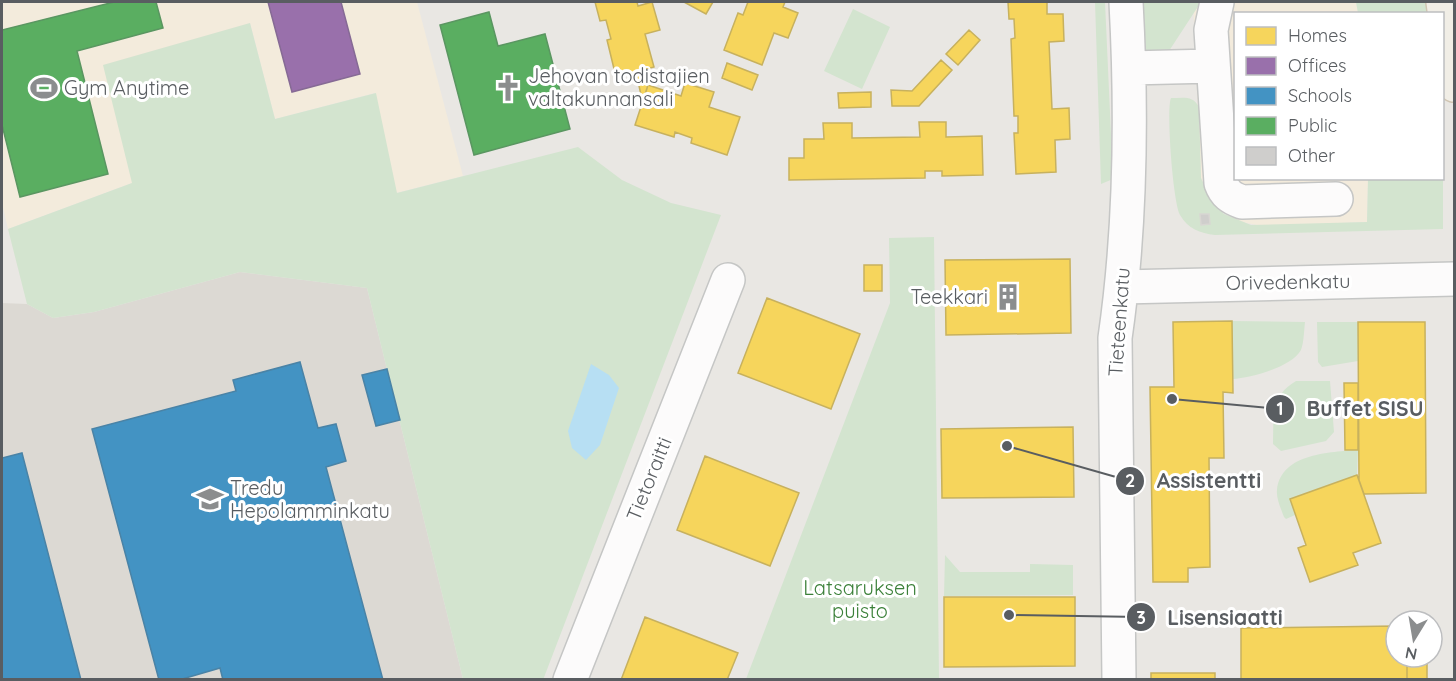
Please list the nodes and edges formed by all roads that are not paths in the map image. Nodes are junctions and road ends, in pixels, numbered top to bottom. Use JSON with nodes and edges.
{"nodes":[{"id":1,"x":1126,"y":2,"type":"edge"},
{"id":2,"x":1217,"y":2,"type":"edge"},
{"id":3,"x":1443,"y":2,"type":"edge"},
{"id":4,"x":1213,"y":66,"type":"junction"},
{"id":5,"x":1129,"y":68,"type":"junction"},
{"id":6,"x":1455,"y":85,"type":"edge"},
{"id":7,"x":1336,"y":200,"type":"dead end"},
{"id":8,"x":1455,"y":279,"type":"edge"},
{"id":9,"x":728,"y":280,"type":"dead end"},
{"id":10,"x":1122,"y":287,"type":"junction"},
{"id":11,"x":570,"y":680,"type":"edge"},
{"id":12,"x":1119,"y":680,"type":"edge"}],
"edges":[{"from":1,"to":5,"type":"street","name":"Tieteenkatu"},
{"from":2,"to":4,"type":"street"},
{"from":3,"to":6,"type":"main road"},
{"from":4,"to":5,"type":"street"},
{"from":4,"to":7,"type":"street"},
{"from":5,"to":10,"type":"street","name":"Tieteenkatu"},
{"from":8,"to":10,"type":"street","name":"Orivedenkatu"},
{"from":9,"to":11,"type":"street","name":"Tietoraitti"},
{"from":10,"to":12,"type":"street","name":"Tieteenkatu"}]}
